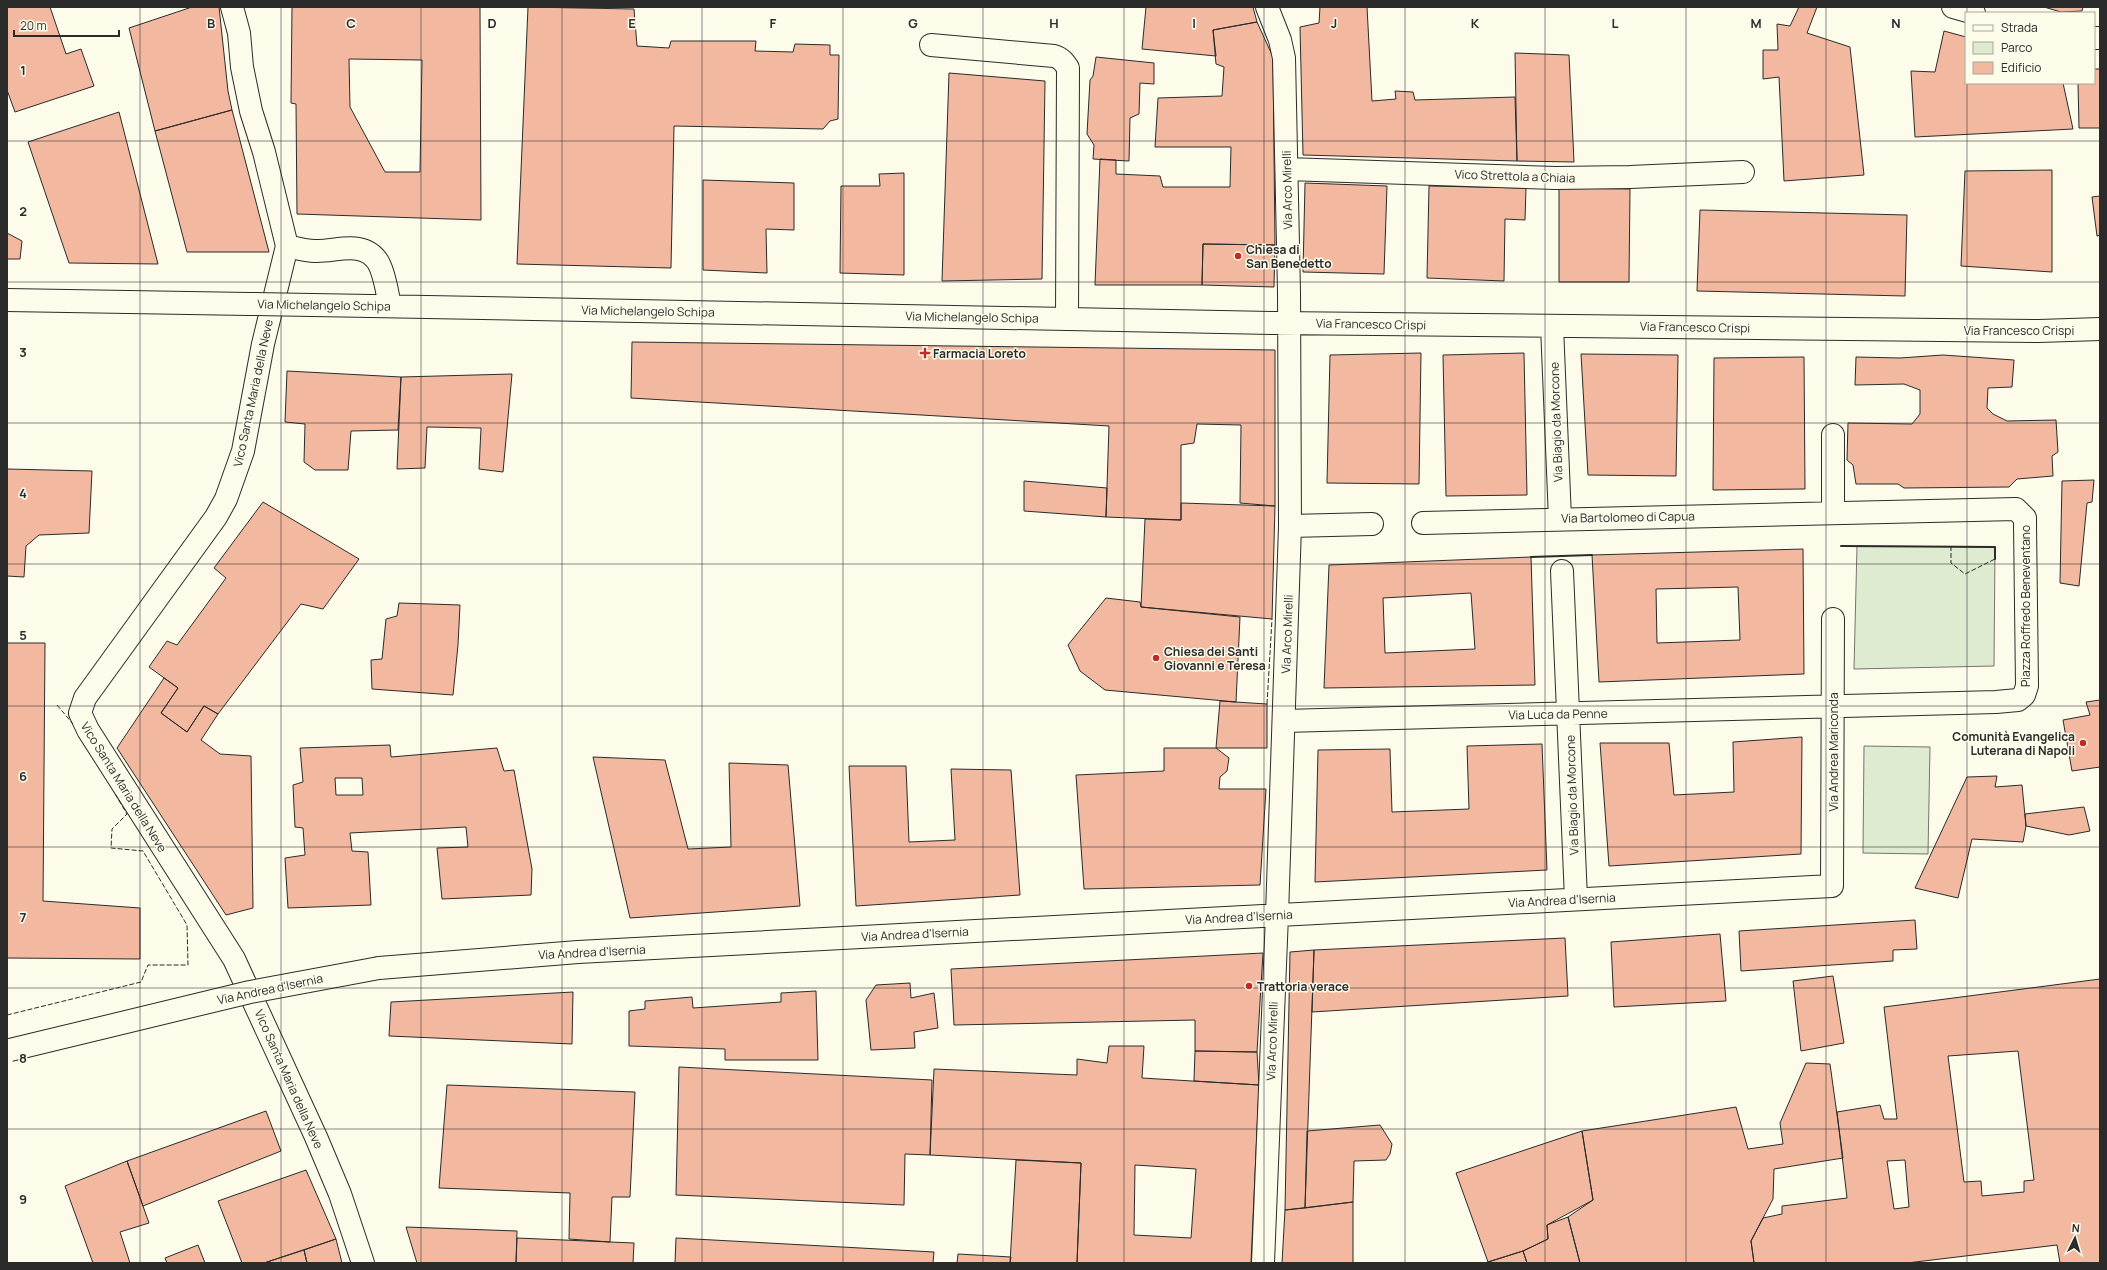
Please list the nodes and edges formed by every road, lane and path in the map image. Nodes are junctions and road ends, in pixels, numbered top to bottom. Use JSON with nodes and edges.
{"nodes":[{"id":1,"x":232,"y":7,"type":"edge"},
{"id":2,"x":1267,"y":7,"type":"edge"},
{"id":3,"x":1953,"y":7,"type":"edge"},
{"id":4,"x":1970,"y":12,"type":"edge"},
{"id":5,"x":931,"y":45,"type":"dead end"},
{"id":6,"x":1287,"y":169,"type":"junction"},
{"id":7,"x":1743,"y":172,"type":"dead end"},
{"id":8,"x":287,"y":246,"type":"junction"},
{"id":9,"x":7,"y":300,"type":"edge"},
{"id":10,"x":380,"y":306,"type":"junction"},
{"id":11,"x":1067,"y":319,"type":"junction"},
{"id":12,"x":1289,"y":323,"type":"junction"},
{"id":13,"x":1552,"y":326,"type":"junction"},
{"id":14,"x":2100,"y":330,"type":"edge"},
{"id":15,"x":1834,"y":435,"type":"dead end"},
{"id":16,"x":1833,"y":512,"type":"junction"},
{"id":17,"x":1560,"y":519,"type":"junction"},
{"id":18,"x":1424,"y":523,"type":"dead end"},
{"id":19,"x":1372,"y":524,"type":"dead end"},
{"id":20,"x":1290,"y":526,"type":"junction"},
{"id":21,"x":1562,"y":571,"type":"dead end"},
{"id":22,"x":1833,"y":619,"type":"dead end"},
{"id":23,"x":1833,"y":708,"type":"junction"},
{"id":24,"x":1568,"y":714,"type":"junction"},
{"id":25,"x":1284,"y":721,"type":"junction"},
{"id":26,"x":1832,"y":886,"type":"joint"},
{"id":27,"x":1576,"y":900,"type":"junction"},
{"id":28,"x":1277,"y":915,"type":"junction"},
{"id":29,"x":8,"y":1050,"type":"edge"},
{"id":30,"x":363,"y":1263,"type":"edge"},
{"id":31,"x":1263,"y":1263,"type":"edge"}],
"edges":[{"from":1,"to":8,"type":"street","name":"Vico Santa Maria della Neve"},
{"from":2,"to":6,"type":"street","name":"Via Arco Mirelli"},
{"from":3,"to":4,"type":"street"},
{"from":5,"to":11,"type":"street"},
{"from":6,"to":7,"type":"street","name":"Vico Strettola a Chiaia"},
{"from":6,"to":12,"type":"street","name":"Via Arco Mirelli"},
{"from":8,"to":10,"type":"street"},
{"from":8,"to":30,"type":"street","name":"Vico Santa Maria della Neve"},
{"from":9,"to":10,"type":"street","name":"Via Michelangelo Schipa","bridge":true},
{"from":10,"to":11,"type":"street","name":"Via Michelangelo Schipa"},
{"from":11,"to":12,"type":"street","name":"Via Michelangelo Schipa"},
{"from":12,"to":13,"type":"street","name":"Via Francesco Crispi"},
{"from":12,"to":20,"type":"street","name":"Via Arco Mirelli"},
{"from":13,"to":14,"type":"street","name":"Via Francesco Crispi"},
{"from":13,"to":17,"type":"street","name":"Via Biagio da Morcone"},
{"from":15,"to":16,"type":"street"},
{"from":16,"to":17,"type":"street","name":"Via Bartolomeo di Capua"},
{"from":16,"to":23,"type":"street","name":"Piazza Roffredo Beneventano"},
{"from":17,"to":18,"type":"street","name":"Via Bartolomeo di Capua"},
{"from":19,"to":20,"type":"street"},
{"from":20,"to":25,"type":"street","name":"Via Arco Mirelli"},
{"from":21,"to":24,"type":"street","name":"Via Biagio da Morcone"},
{"from":22,"to":23,"type":"street","name":"Via Andrea Mariconda"},
{"from":23,"to":24,"type":"street","name":"Via Luca da Penne"},
{"from":23,"to":26,"type":"street","name":"Via Andrea Mariconda"},
{"from":24,"to":25,"type":"street","name":"Via Luca da Penne"},
{"from":24,"to":27,"type":"street","name":"Via Biagio da Morcone"},
{"from":25,"to":28,"type":"street","name":"Via Arco Mirelli"},
{"from":26,"to":27,"type":"street","name":"Via Andrea d'Isernia"},
{"from":27,"to":28,"type":"street","name":"Via Andrea d'Isernia"},
{"from":28,"to":29,"type":"street","name":"Via Andrea d'Isernia","bridge":true},
{"from":28,"to":31,"type":"street","name":"Via Arco Mirelli"}]}
